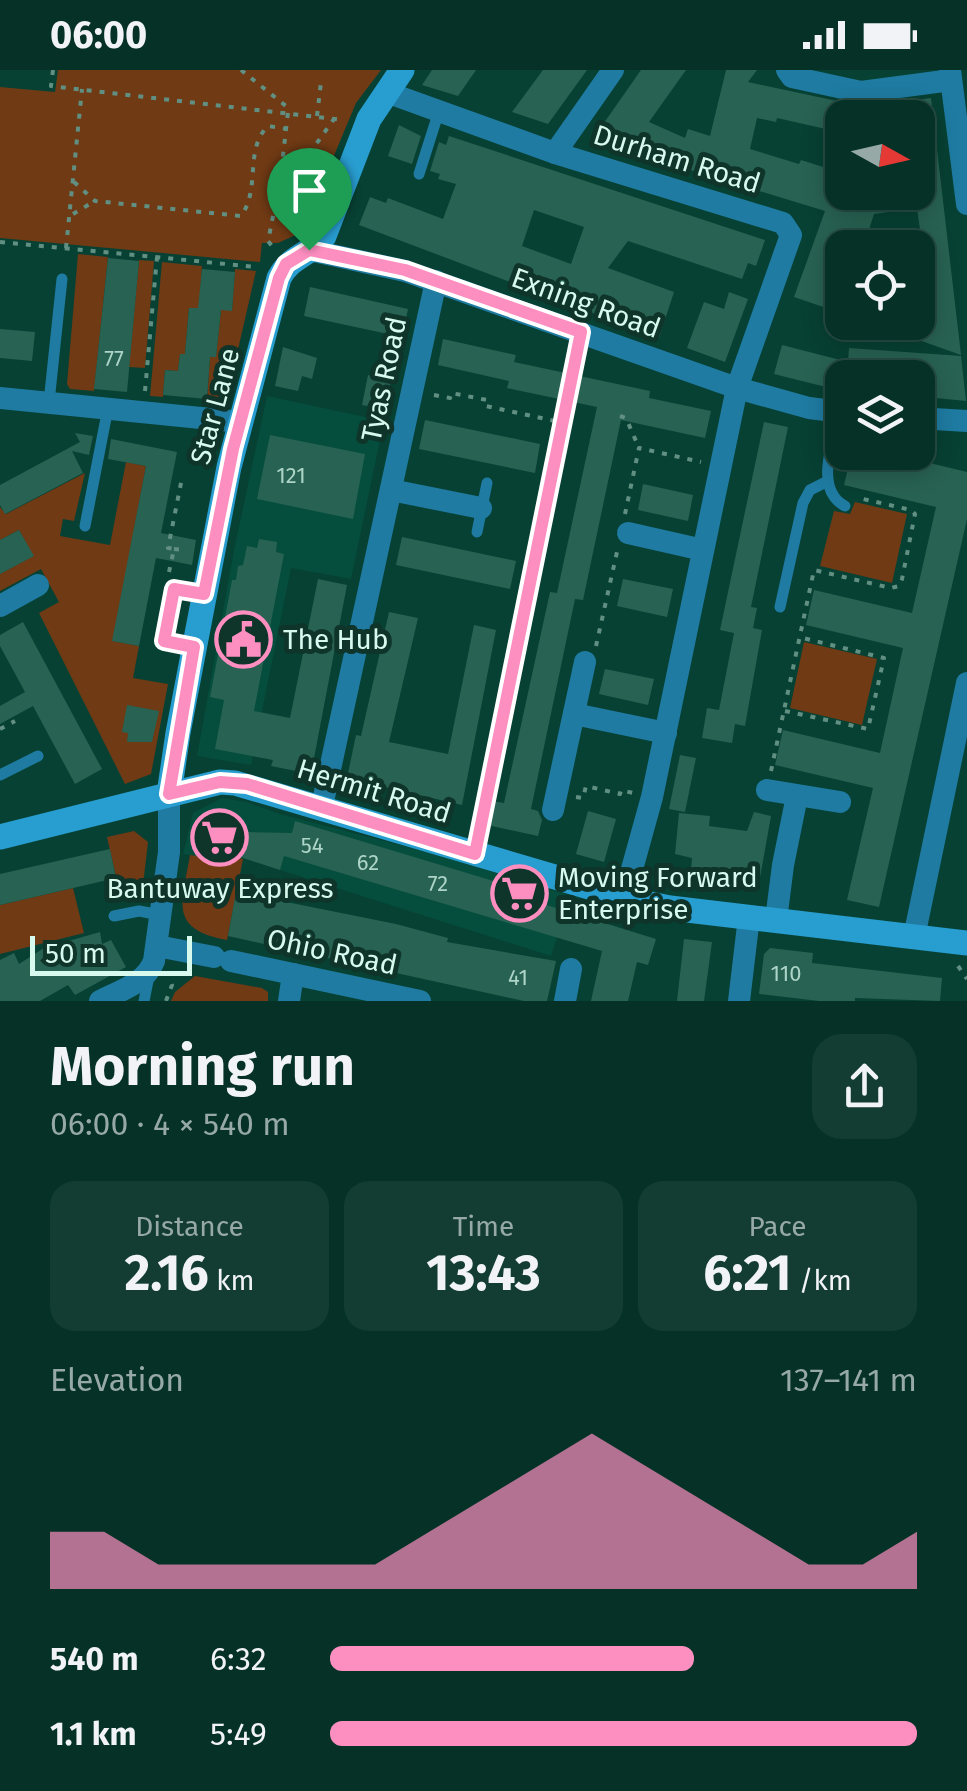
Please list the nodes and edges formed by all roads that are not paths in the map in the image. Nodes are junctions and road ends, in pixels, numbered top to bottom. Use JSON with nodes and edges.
{"nodes":[{"id":1,"x":402,"y":70,"type":"edge"},
{"id":2,"x":613,"y":70,"type":"edge"},
{"id":3,"x":787,"y":70,"type":"edge"},
{"id":4,"x":951,"y":75,"type":"edge"},
{"id":5,"x":821,"y":78,"type":"edge"},
{"id":6,"x":386,"y":92,"type":"junction"},
{"id":7,"x":439,"y":111,"type":"junction"},
{"id":8,"x":556,"y":153,"type":"junction"},
{"id":9,"x":419,"y":174,"type":"dead end"},
{"id":10,"x":967,"y":204,"type":"edge"},
{"id":11,"x":309,"y":250,"type":"junction"},
{"id":12,"x":62,"y":279,"type":"dead end"},
{"id":13,"x":436,"y":281,"type":"junction"},
{"id":14,"x":736,"y":388,"type":"junction"},
{"id":15,"x":0,"y":398,"type":"edge"},
{"id":16,"x":49,"y":402,"type":"junction"},
{"id":17,"x":108,"y":407,"type":"junction"},
{"id":18,"x":825,"y":410,"type":"edge"},
{"id":19,"x":935,"y":419,"type":"edge"},
{"id":20,"x":967,"y":421,"type":"edge"},
{"id":21,"x":240,"y":422,"type":"junction"},
{"id":22,"x":829,"y":470,"type":"edge"},
{"id":23,"x":487,"y":482,"type":"dead end"},
{"id":24,"x":826,"y":482,"type":"junction"},
{"id":25,"x":390,"y":490,"type":"junction"},
{"id":26,"x":845,"y":506,"type":"road end"},
{"id":27,"x":482,"y":508,"type":"junction"},
{"id":28,"x":85,"y":526,"type":"dead end"},
{"id":29,"x":476,"y":532,"type":"dead end"},
{"id":30,"x":628,"y":533,"type":"dead end"},
{"id":31,"x":703,"y":550,"type":"junction"},
{"id":32,"x":38,"y":584,"type":"dead end"},
{"id":33,"x":0,"y":606,"type":"edge"},
{"id":34,"x":780,"y":607,"type":"dead end"},
{"id":35,"x":585,"y":662,"type":"dead end"},
{"id":36,"x":967,"y":684,"type":"edge"},
{"id":37,"x":574,"y":714,"type":"junction"},
{"id":38,"x":666,"y":734,"type":"junction"},
{"id":39,"x":38,"y":756,"type":"dead end"},
{"id":40,"x":0,"y":775,"type":"edge"},
{"id":41,"x":766,"y":790,"type":"road end"},
{"id":42,"x":169,"y":794,"type":"junction"},
{"id":43,"x":798,"y":796,"type":"junction"},
{"id":44,"x":555,"y":802,"type":"road end"},
{"id":45,"x":840,"y":802,"type":"dead end"},
{"id":46,"x":322,"y":806,"type":"junction"},
{"id":47,"x":0,"y":837,"type":"edge"},
{"id":48,"x":624,"y":898,"type":"junction"},
{"id":49,"x":160,"y":915,"type":"junction"},
{"id":50,"x":114,"y":916,"type":"dead end"},
{"id":51,"x":749,"y":916,"type":"junction"},
{"id":52,"x":776,"y":920,"type":"junction"},
{"id":53,"x":914,"y":937,"type":"junction"},
{"id":54,"x":967,"y":944,"type":"edge"},
{"id":55,"x":157,"y":946,"type":"junction"},
{"id":56,"x":570,"y":969,"type":"dead end"},
{"id":57,"x":150,"y":972,"type":"junction"},
{"id":58,"x":293,"y":974,"type":"junction"},
{"id":59,"x":100,"y":1001,"type":"edge"},
{"id":60,"x":144,"y":1001,"type":"edge"},
{"id":61,"x":288,"y":1001,"type":"edge"},
{"id":62,"x":420,"y":1001,"type":"edge"},
{"id":63,"x":564,"y":1001,"type":"edge"},
{"id":64,"x":739,"y":1001,"type":"edge"}],
"edges":[{"from":1,"to":6,"type":"street","name":"Star Lane"},
{"from":2,"to":8,"type":"street"},
{"from":3,"to":5,"type":"street"},
{"from":4,"to":5,"type":"street"},
{"from":4,"to":10,"type":"street"},
{"from":6,"to":7,"type":"street","name":"Durham Road"},
{"from":6,"to":11,"type":"street","name":"Star Lane"},
{"from":7,"to":8,"type":"street","name":"Durham Road"},
{"from":7,"to":9,"type":"lane"},
{"from":8,"to":14,"type":"street","name":"Durham Road"},
{"from":11,"to":13,"type":"street","name":"Exning Road"},
{"from":11,"to":21,"type":"street","name":"Star Lane"},
{"from":12,"to":16,"type":"lane"},
{"from":13,"to":14,"type":"street","name":"Exning Road"},
{"from":13,"to":25,"type":"street","name":"Tyas Road"},
{"from":14,"to":18,"type":"street","name":"Exning Road"},
{"from":14,"to":31,"type":"street"},
{"from":15,"to":16,"type":"street"},
{"from":16,"to":17,"type":"street"},
{"from":17,"to":21,"type":"street"},
{"from":17,"to":28,"type":"lane"},
{"from":19,"to":20,"type":"street"},
{"from":21,"to":42,"type":"street","name":"Star Lane"},
{"from":22,"to":24,"type":"lane"},
{"from":23,"to":27,"type":"lane"},
{"from":24,"to":26,"type":"lane"},
{"from":24,"to":34,"type":"lane"},
{"from":25,"to":27,"type":"street"},
{"from":25,"to":46,"type":"street","name":"Tyas Road"},
{"from":27,"to":29,"type":"lane"},
{"from":30,"to":31,"type":"street"},
{"from":31,"to":38,"type":"street"},
{"from":32,"to":33,"type":"street"},
{"from":35,"to":37,"type":"street"},
{"from":36,"to":53,"type":"street"},
{"from":37,"to":38,"type":"street"},
{"from":37,"to":44,"type":"street"},
{"from":38,"to":48,"type":"street"},
{"from":39,"to":40,"type":"lane"},
{"from":41,"to":43,"type":"street"},
{"from":42,"to":46,"type":"street","name":"Hermit Road"},
{"from":42,"to":47,"type":"street","name":"Hermit Road"},
{"from":42,"to":49,"type":"street"},
{"from":43,"to":45,"type":"street"},
{"from":43,"to":52,"type":"street"},
{"from":46,"to":48,"type":"street","name":"Hermit Road"},
{"from":48,"to":51,"type":"street","name":"Hermit Road"},
{"from":49,"to":50,"type":"lane"},
{"from":49,"to":55,"type":"street"},
{"from":51,"to":52,"type":"street","name":"Hermit Road"},
{"from":51,"to":64,"type":"street"},
{"from":52,"to":53,"type":"street","name":"Hermit Road"},
{"from":53,"to":54,"type":"street","name":"Hermit Road"},
{"from":55,"to":57,"type":"street"},
{"from":55,"to":58,"type":"street","name":"Ohio Road"},
{"from":56,"to":63,"type":"street"},
{"from":57,"to":59,"type":"street"},
{"from":57,"to":60,"type":"lane"},
{"from":58,"to":61,"type":"street"},
{"from":58,"to":62,"type":"street","name":"Ohio Road"}]}
